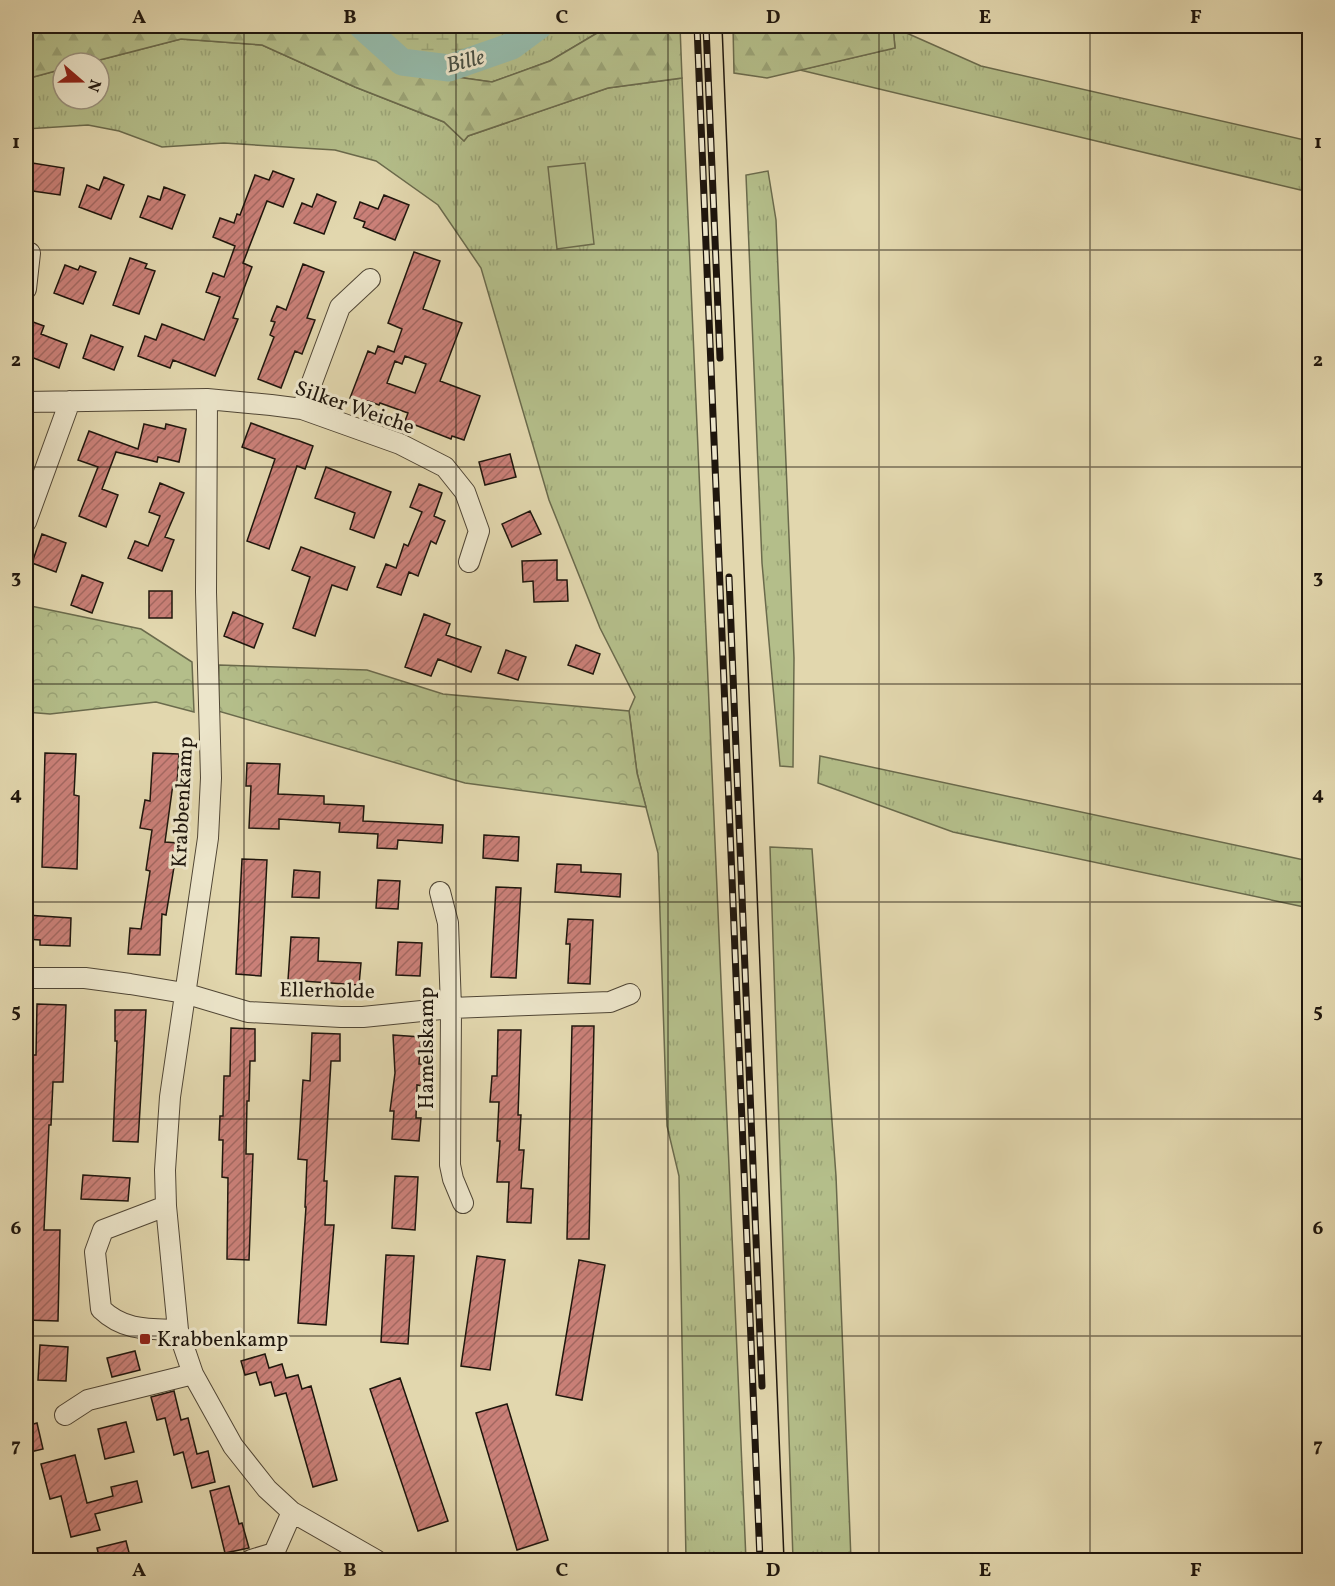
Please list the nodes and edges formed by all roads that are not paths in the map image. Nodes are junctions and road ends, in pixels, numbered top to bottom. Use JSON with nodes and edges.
{"nodes":[{"id":1,"x":30,"y":253,"type":"dead end"},
{"id":2,"x":370,"y":279,"type":"dead end"},
{"id":3,"x":26,"y":289,"type":"edge"},
{"id":4,"x":207,"y":399,"type":"junction"},
{"id":5,"x":70,"y":401,"type":"junction"},
{"id":6,"x":26,"y":402,"type":"edge"},
{"id":7,"x":302,"y":409,"type":"junction"},
{"id":8,"x":26,"y":522,"type":"edge"},
{"id":9,"x":469,"y":562,"type":"dead end"},
{"id":10,"x":440,"y":892,"type":"dead end"},
{"id":11,"x":26,"y":978,"type":"edge"},
{"id":12,"x":184,"y":993,"type":"junction"},
{"id":13,"x":630,"y":994,"type":"dead end"},
{"id":14,"x":451,"y":1008,"type":"junction"},
{"id":15,"x":463,"y":1203,"type":"dead end"},
{"id":16,"x":166,"y":1206,"type":"junction"},
{"id":17,"x":178,"y":1330,"type":"junction"},
{"id":18,"x":193,"y":1374,"type":"junction"},
{"id":19,"x":65,"y":1415,"type":"dead end"},
{"id":20,"x":292,"y":1512,"type":"junction"},
{"id":21,"x":251,"y":1560,"type":"edge"},
{"id":22,"x":376,"y":1560,"type":"edge"}],
"edges":[{"from":1,"to":3,"type":"street"},
{"from":2,"to":7,"type":"street"},
{"from":4,"to":5,"type":"street","name":"Silker Weiche"},
{"from":4,"to":7,"type":"street","name":"Silker Weiche"},
{"from":4,"to":12,"type":"street","name":"Krabbenkamp"},
{"from":5,"to":6,"type":"street","name":"Silker Weiche"},
{"from":5,"to":8,"type":"street"},
{"from":7,"to":9,"type":"street","name":"Silker Weiche"},
{"from":10,"to":14,"type":"street","name":"Hamelskamp"},
{"from":11,"to":12,"type":"street","name":"Ellerholde"},
{"from":12,"to":14,"type":"street","name":"Ellerholde"},
{"from":12,"to":16,"type":"street","name":"Krabbenkamp"},
{"from":13,"to":14,"type":"street","name":"Ellerholde"},
{"from":14,"to":15,"type":"street","name":"Hamelskamp"},
{"from":16,"to":17,"type":"street","name":"Krabbenkamp"},
{"from":16,"to":17,"type":"street"},
{"from":17,"to":18,"type":"street","name":"Krabbenkamp"},
{"from":18,"to":19,"type":"street"},
{"from":18,"to":20,"type":"street","name":"Krabbenkamp"},
{"from":20,"to":21,"type":"street"},
{"from":20,"to":22,"type":"street","name":"Krabbenkamp"}]}
